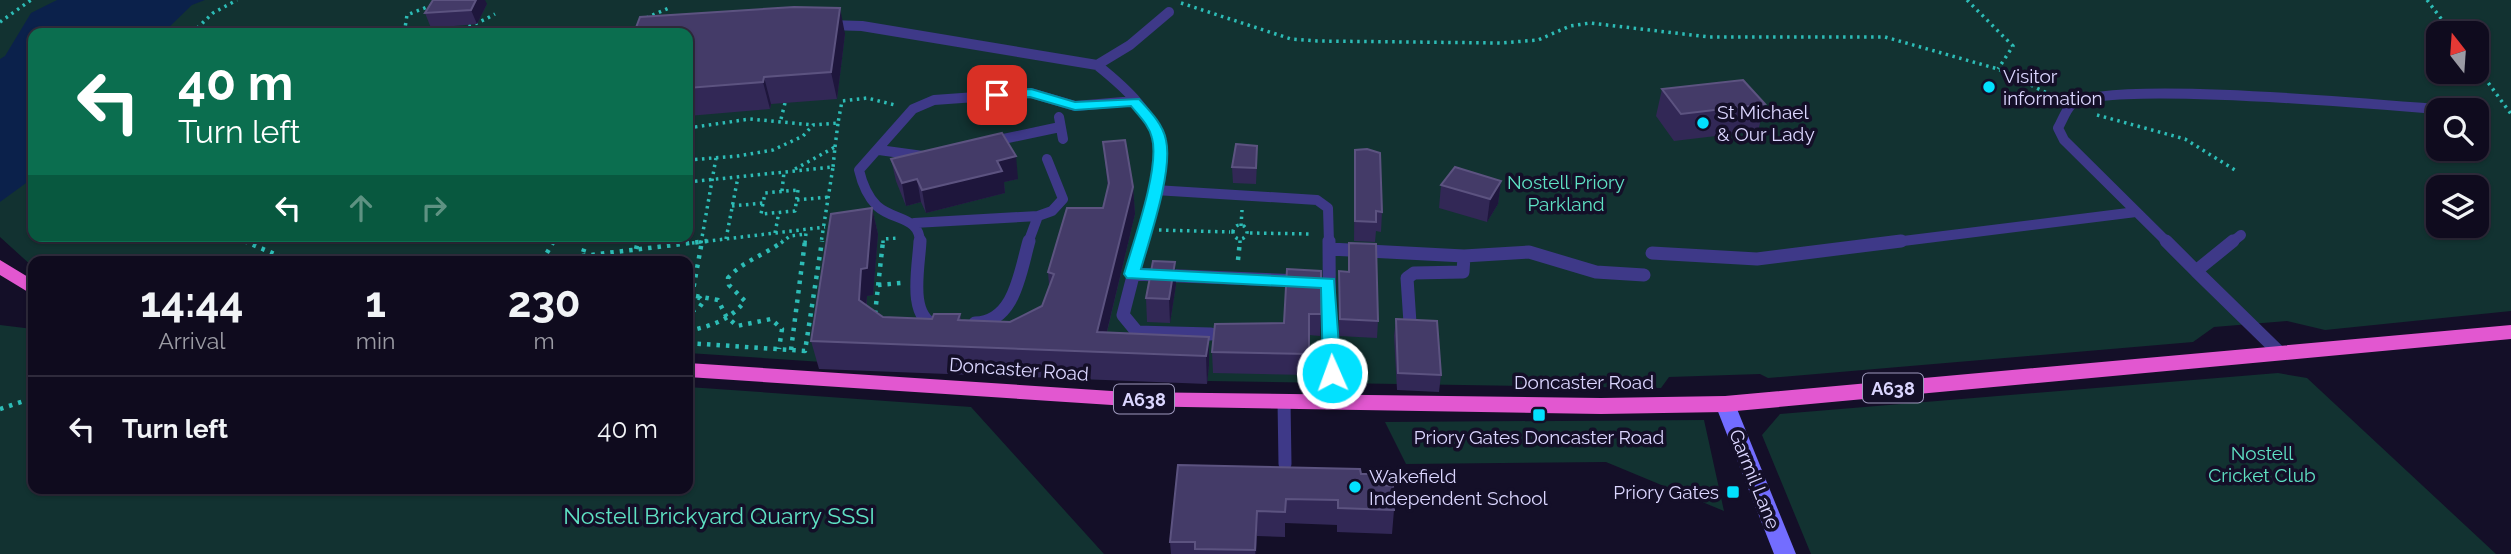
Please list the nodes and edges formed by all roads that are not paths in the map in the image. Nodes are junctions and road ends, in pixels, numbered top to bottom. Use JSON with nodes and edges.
{"nodes":[{"id":1,"x":1169,"y":12,"type":"dead end"},
{"id":2,"x":821,"y":25,"type":"edge"},
{"id":3,"x":1097,"y":65,"type":"junction"},
{"id":4,"x":1135,"y":102,"type":"junction"},
{"id":5,"x":2426,"y":108,"type":"edge"},
{"id":6,"x":1063,"y":139,"type":"dead end"},
{"id":7,"x":972,"y":146,"type":"edge"},
{"id":8,"x":879,"y":150,"type":"junction"},
{"id":9,"x":934,"y":154,"type":"edge"},
{"id":10,"x":1047,"y":159,"type":"dead end"},
{"id":11,"x":1155,"y":190,"type":"junction"},
{"id":12,"x":2136,"y":212,"type":"junction"},
{"id":13,"x":1038,"y":216,"type":"junction"},
{"id":14,"x":914,"y":223,"type":"junction"},
{"id":15,"x":2241,"y":236,"type":"dead end"},
{"id":16,"x":1330,"y":249,"type":"junction"},
{"id":17,"x":1652,"y":253,"type":"dead end"},
{"id":18,"x":1464,"y":256,"type":"junction"},
{"id":19,"x":0,"y":266,"type":"edge"},
{"id":20,"x":2196,"y":271,"type":"junction"},
{"id":21,"x":1132,"y":274,"type":"junction"},
{"id":22,"x":1644,"y":275,"type":"dead end"},
{"id":23,"x":1329,"y":283,"type":"junction"},
{"id":24,"x":28,"y":286,"type":"edge"},
{"id":25,"x":1410,"y":323,"type":"edge"},
{"id":26,"x":2511,"y":332,"type":"edge"},
{"id":27,"x":1211,"y":334,"type":"edge"},
{"id":28,"x":2280,"y":354,"type":"junction"},
{"id":29,"x":693,"y":370,"type":"edge"},
{"id":30,"x":1284,"y":401,"type":"junction"},
{"id":31,"x":1330,"y":401,"type":"junction"},
{"id":32,"x":1725,"y":404,"type":"junction"},
{"id":33,"x":1285,"y":464,"type":"edge"},
{"id":34,"x":1785,"y":554,"type":"edge"}],
"edges":[{"from":1,"to":3,"type":"lane"},
{"from":2,"to":3,"type":"lane"},
{"from":3,"to":4,"type":"lane"},
{"from":4,"to":8,"type":"lane"},
{"from":4,"to":11,"type":"lane"},
{"from":5,"to":12,"type":"lane"},
{"from":6,"to":7,"type":"lane"},
{"from":8,"to":9,"type":"lane"},
{"from":8,"to":14,"type":"lane"},
{"from":10,"to":13,"type":"lane"},
{"from":11,"to":16,"type":"lane"},
{"from":11,"to":21,"type":"lane"},
{"from":12,"to":17,"type":"lane"},
{"from":12,"to":20,"type":"lane"},
{"from":13,"to":14,"type":"lane"},
{"from":13,"to":14,"type":"lane"},
{"from":15,"to":20,"type":"lane"},
{"from":16,"to":18,"type":"lane"},
{"from":16,"to":23,"type":"lane"},
{"from":18,"to":22,"type":"lane"},
{"from":18,"to":25,"type":"lane"},
{"from":19,"to":24,"type":"highway"},
{"from":20,"to":28,"type":"lane"},
{"from":21,"to":23,"type":"lane"},
{"from":21,"to":27,"type":"lane"},
{"from":23,"to":31,"type":"lane"},
{"from":26,"to":28,"type":"highway","number":"A638"},
{"from":28,"to":32,"type":"highway","number":"A638"},
{"from":29,"to":30,"type":"highway","name":"Doncaster Road","number":"A638"},
{"from":30,"to":31,"type":"highway","name":"Doncaster Road","number":"A638"},
{"from":30,"to":33,"type":"lane"},
{"from":31,"to":32,"type":"highway","name":"Doncaster Road","number":"A638"},
{"from":32,"to":34,"type":"main road","name":"Garmil Lane"}]}
